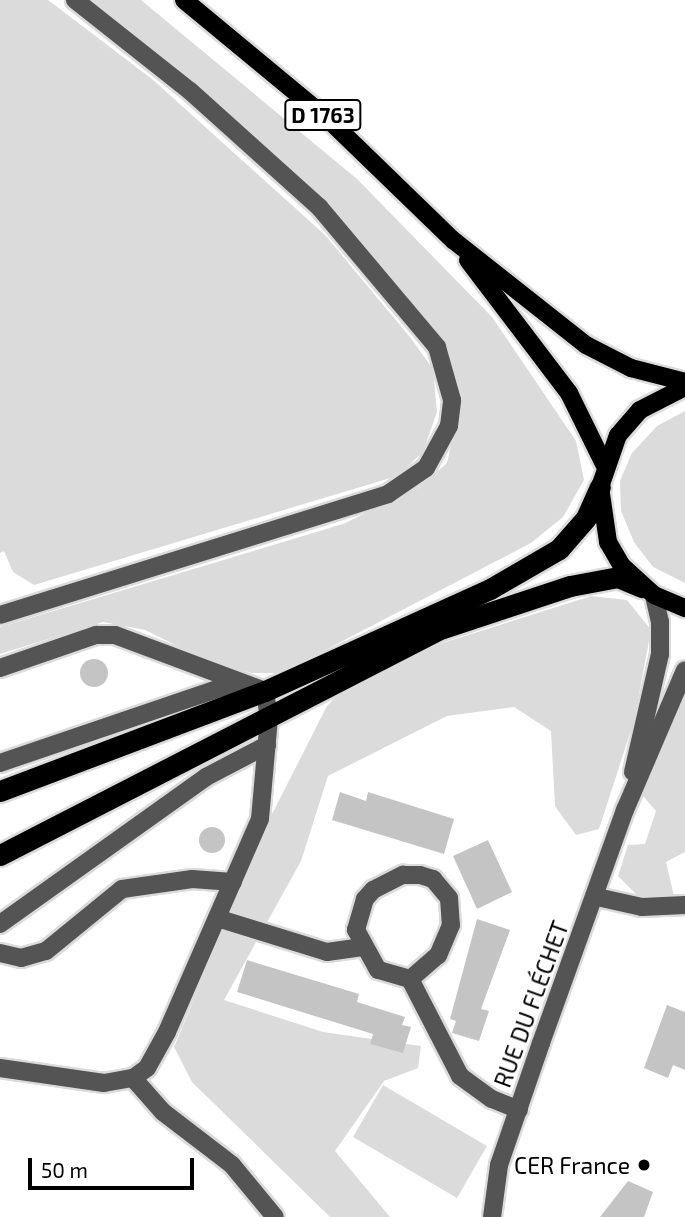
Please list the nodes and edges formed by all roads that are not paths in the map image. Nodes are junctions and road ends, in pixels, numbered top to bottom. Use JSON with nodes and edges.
{"nodes":[{"id":1,"x":75,"y":0,"type":"edge"},
{"id":2,"x":184,"y":0,"type":"edge"},
{"id":3,"x":453,"y":240,"type":"junction"},
{"id":4,"x":685,"y":382,"type":"edge"},
{"id":5,"x":685,"y":387,"type":"edge"},
{"id":6,"x":604,"y":464,"type":"junction"},
{"id":7,"x":600,"y":487,"type":"junction"},
{"id":8,"x":648,"y":591,"type":"junction"},
{"id":9,"x":685,"y":608,"type":"edge"},
{"id":10,"x":0,"y":615,"type":"edge"},
{"id":11,"x":0,"y":668,"type":"edge"},
{"id":12,"x":685,"y":670,"type":"edge"},
{"id":13,"x":235,"y":683,"type":"junction"},
{"id":14,"x":265,"y":691,"type":"junction"},
{"id":15,"x":269,"y":718,"type":"junction"},
{"id":16,"x":267,"y":745,"type":"junction"},
{"id":17,"x":0,"y":763,"type":"edge"},
{"id":18,"x":0,"y":791,"type":"edge"},
{"id":19,"x":625,"y":810,"type":"junction"},
{"id":20,"x":0,"y":855,"type":"edge"},
{"id":21,"x":233,"y":882,"type":"junction"},
{"id":22,"x":597,"y":897,"type":"junction"},
{"id":23,"x":685,"y":905,"type":"edge"},
{"id":24,"x":217,"y":918,"type":"junction"},
{"id":25,"x":0,"y":924,"type":"edge"},
{"id":26,"x":363,"y":947,"type":"junction"},
{"id":27,"x":0,"y":953,"type":"edge"},
{"id":28,"x":410,"y":979,"type":"junction"},
{"id":29,"x":0,"y":1068,"type":"edge"},
{"id":30,"x":133,"y":1078,"type":"junction"},
{"id":31,"x":519,"y":1110,"type":"junction"},
{"id":32,"x":275,"y":1217,"type":"edge"},
{"id":33,"x":492,"y":1217,"type":"edge"}],
"edges":[{"from":1,"to":10,"type":"street"},
{"from":2,"to":3,"type":"main road","number":"D 1763"},
{"from":3,"to":4,"type":"main road","number":"D 1763"},
{"from":3,"to":6,"type":"main road","number":"D 1763"},
{"from":5,"to":6,"type":"main road"},
{"from":6,"to":7,"type":"main road"},
{"from":7,"to":8,"type":"main road"},
{"from":7,"to":14,"type":"highway"},
{"from":8,"to":9,"type":"main road"},
{"from":8,"to":15,"type":"highway"},
{"from":8,"to":19,"type":"street","name":"RUE DU FLÉCHET"},
{"from":11,"to":13,"type":"street"},
{"from":12,"to":19,"type":"street","name":"RUE DU FLÉCHET"},
{"from":13,"to":14,"type":"street"},
{"from":13,"to":17,"type":"street"},
{"from":14,"to":15,"type":"street"},
{"from":14,"to":18,"type":"highway"},
{"from":15,"to":16,"type":"street"},
{"from":15,"to":20,"type":"highway"},
{"from":16,"to":21,"type":"street"},
{"from":16,"to":25,"type":"street"},
{"from":19,"to":22,"type":"street","name":"RUE DU FLÉCHET"},
{"from":21,"to":24,"type":"street"},
{"from":21,"to":27,"type":"street"},
{"from":22,"to":23,"type":"street"},
{"from":22,"to":31,"type":"street","name":"RUE DU FLÉCHET"},
{"from":24,"to":26,"type":"street"},
{"from":24,"to":30,"type":"street"},
{"from":26,"to":28,"type":"street"},
{"from":26,"to":28,"type":"street"},
{"from":28,"to":31,"type":"street"},
{"from":29,"to":30,"type":"street"},
{"from":30,"to":32,"type":"street"},
{"from":31,"to":33,"type":"street","name":"RUE DU FLÉCHET"}]}
